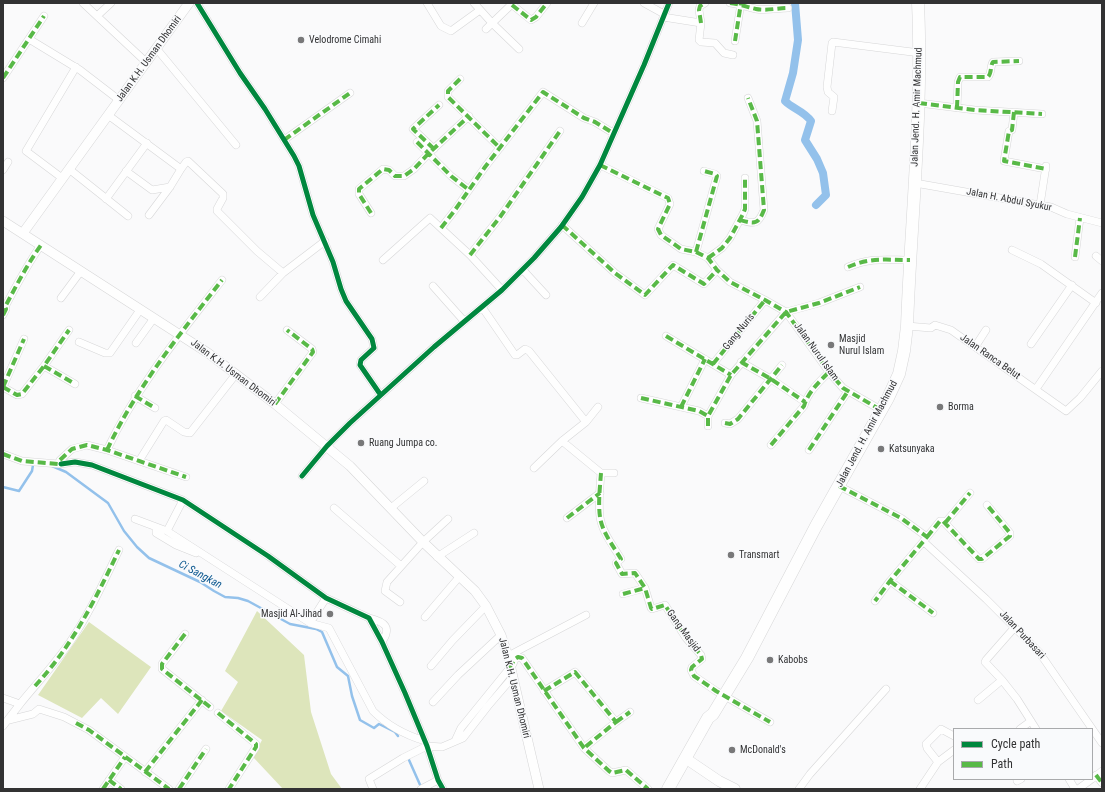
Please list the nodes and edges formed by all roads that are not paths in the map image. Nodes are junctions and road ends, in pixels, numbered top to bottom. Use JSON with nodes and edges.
{"nodes":[{"id":1,"x":83,"y":3,"type":"edge"},
{"id":2,"x":111,"y":3,"type":"edge"},
{"id":3,"x":189,"y":3,"type":"edge"},
{"id":4,"x":197,"y":3,"type":"edge"},
{"id":5,"x":427,"y":3,"type":"edge"},
{"id":6,"x":474,"y":3,"type":"edge"},
{"id":7,"x":547,"y":3,"type":"edge"},
{"id":8,"x":594,"y":3,"type":"edge"},
{"id":9,"x":644,"y":3,"type":"edge"},
{"id":10,"x":669,"y":3,"type":"edge"},
{"id":11,"x":705,"y":3,"type":"edge"},
{"id":12,"x":730,"y":3,"type":"edge"},
{"id":13,"x":740,"y":3,"type":"edge"},
{"id":14,"x":918,"y":3,"type":"edge"},
{"id":15,"x":512,"y":4,"type":"edge"},
{"id":16,"x":788,"y":8,"type":"dead end"},
{"id":17,"x":480,"y":10,"type":"junction"},
{"id":18,"x":663,"y":15,"type":"junction"},
{"id":19,"x":44,"y":16,"type":"dead end"},
{"id":20,"x":97,"y":16,"type":"junction"},
{"id":21,"x":492,"y":23,"type":"junction"},
{"id":22,"x":582,"y":23,"type":"dead end"},
{"id":23,"x":701,"y":23,"type":"junction"},
{"id":24,"x":486,"y":29,"type":"dead end"},
{"id":25,"x":29,"y":39,"type":"junction"},
{"id":26,"x":735,"y":41,"type":"dead end"},
{"id":27,"x":156,"y":48,"type":"junction"},
{"id":28,"x":519,"y":49,"type":"dead end"},
{"id":29,"x":920,"y":53,"type":"junction"},
{"id":30,"x":733,"y":55,"type":"dead end"},
{"id":31,"x":1019,"y":61,"type":"dead end"},
{"id":32,"x":146,"y":62,"type":"junction"},
{"id":33,"x":76,"y":67,"type":"junction"},
{"id":34,"x":3,"y":78,"type":"edge"},
{"id":35,"x":460,"y":79,"type":"dead end"},
{"id":36,"x":350,"y":92,"type":"dead end"},
{"id":37,"x":748,"y":98,"type":"dead end"},
{"id":38,"x":119,"y":100,"type":"junction"},
{"id":39,"x":919,"y":103,"type":"junction"},
{"id":40,"x":439,"y":105,"type":"dead end"},
{"id":41,"x":957,"y":108,"type":"junction"},
{"id":42,"x":832,"y":111,"type":"dead end"},
{"id":43,"x":1014,"y":112,"type":"junction"},
{"id":44,"x":1042,"y":114,"type":"dead end"},
{"id":45,"x":108,"y":115,"type":"junction"},
{"id":46,"x":469,"y":116,"type":"junction"},
{"id":47,"x":560,"y":131,"type":"dead end"},
{"id":48,"x":613,"y":133,"type":"junction"},
{"id":49,"x":284,"y":140,"type":"junction"},
{"id":50,"x":417,"y":142,"type":"dead end"},
{"id":51,"x":147,"y":143,"type":"junction"},
{"id":52,"x":236,"y":145,"type":"dead end"},
{"id":53,"x":500,"y":148,"type":"junction"},
{"id":54,"x":434,"y":149,"type":"junction"},
{"id":55,"x":428,"y":154,"type":"junction"},
{"id":56,"x":8,"y":162,"type":"dead end"},
{"id":57,"x":600,"y":164,"type":"junction"},
{"id":58,"x":69,"y":169,"type":"junction"},
{"id":59,"x":181,"y":169,"type":"junction"},
{"id":60,"x":3,"y":170,"type":"edge"},
{"id":61,"x":126,"y":171,"type":"junction"},
{"id":62,"x":704,"y":171,"type":"dead end"},
{"id":63,"x":62,"y":178,"type":"junction"},
{"id":64,"x":745,"y":178,"type":"dead end"},
{"id":65,"x":915,"y":184,"type":"junction"},
{"id":66,"x":170,"y":187,"type":"junction"},
{"id":67,"x":469,"y":190,"type":"junction"},
{"id":68,"x":106,"y":199,"type":"junction"},
{"id":69,"x":1040,"y":205,"type":"junction"},
{"id":70,"x":371,"y":213,"type":"dead end"},
{"id":71,"x":149,"y":215,"type":"dead end"},
{"id":72,"x":128,"y":216,"type":"dead end"},
{"id":73,"x":1080,"y":218,"type":"junction"},
{"id":74,"x":740,"y":220,"type":"junction"},
{"id":75,"x":3,"y":221,"type":"edge"},
{"id":76,"x":1102,"y":223,"type":"edge"},
{"id":77,"x":562,"y":225,"type":"junction"},
{"id":78,"x":442,"y":228,"type":"junction"},
{"id":79,"x":23,"y":233,"type":"junction"},
{"id":80,"x":325,"y":241,"type":"junction"},
{"id":81,"x":41,"y":245,"type":"junction"},
{"id":82,"x":1012,"y":250,"type":"dead end"},
{"id":83,"x":696,"y":252,"type":"junction"},
{"id":84,"x":470,"y":255,"type":"junction"},
{"id":85,"x":1076,"y":257,"type":"dead end"},
{"id":86,"x":708,"y":258,"type":"junction"},
{"id":87,"x":383,"y":260,"type":"dead end"},
{"id":88,"x":910,"y":260,"type":"junction"},
{"id":89,"x":848,"y":267,"type":"dead end"},
{"id":90,"x":523,"y":270,"type":"junction"},
{"id":91,"x":717,"y":270,"type":"junction"},
{"id":92,"x":81,"y":271,"type":"junction"},
{"id":93,"x":283,"y":273,"type":"junction"},
{"id":94,"x":222,"y":280,"type":"dead end"},
{"id":95,"x":1072,"y":285,"type":"junction"},
{"id":96,"x":433,"y":286,"type":"dead end"},
{"id":97,"x":860,"y":288,"type":"dead end"},
{"id":98,"x":502,"y":290,"type":"junction"},
{"id":99,"x":1102,"y":293,"type":"edge"},
{"id":100,"x":546,"y":295,"type":"dead end"},
{"id":101,"x":260,"y":297,"type":"dead end"},
{"id":102,"x":61,"y":298,"type":"dead end"},
{"id":103,"x":765,"y":300,"type":"junction"},
{"id":104,"x":1096,"y":302,"type":"junction"},
{"id":105,"x":482,"y":307,"type":"junction"},
{"id":106,"x":140,"y":310,"type":"junction"},
{"id":107,"x":4,"y":311,"type":"edge"},
{"id":108,"x":789,"y":316,"type":"junction"},
{"id":109,"x":154,"y":318,"type":"junction"},
{"id":110,"x":464,"y":321,"type":"junction"},
{"id":111,"x":907,"y":326,"type":"junction"},
{"id":112,"x":69,"y":330,"type":"dead end"},
{"id":113,"x":287,"y":330,"type":"dead end"},
{"id":114,"x":986,"y":330,"type":"dead end"},
{"id":115,"x":180,"y":334,"type":"junction"},
{"id":116,"x":666,"y":336,"type":"dead end"},
{"id":117,"x":24,"y":339,"type":"dead end"},
{"id":118,"x":79,"y":342,"type":"dead end"},
{"id":119,"x":136,"y":343,"type":"dead end"},
{"id":120,"x":1031,"y":344,"type":"dead end"},
{"id":121,"x":975,"y":346,"type":"junction"},
{"id":122,"x":705,"y":359,"type":"junction"},
{"id":123,"x":741,"y":362,"type":"junction"},
{"id":124,"x":713,"y":364,"type":"junction"},
{"id":125,"x":782,"y":365,"type":"dead end"},
{"id":126,"x":44,"y":366,"type":"junction"},
{"id":127,"x":1102,"y":371,"type":"edge"},
{"id":128,"x":829,"y":372,"type":"junction"},
{"id":129,"x":236,"y":374,"type":"junction"},
{"id":130,"x":731,"y":375,"type":"junction"},
{"id":131,"x":771,"y":379,"type":"junction"},
{"id":132,"x":75,"y":384,"type":"dead end"},
{"id":133,"x":3,"y":387,"type":"edge"},
{"id":134,"x":1036,"y":389,"type":"junction"},
{"id":135,"x":848,"y":391,"type":"junction"},
{"id":136,"x":380,"y":394,"type":"junction"},
{"id":137,"x":135,"y":396,"type":"junction"},
{"id":138,"x":641,"y":398,"type":"dead end"},
{"id":139,"x":805,"y":402,"type":"junction"},
{"id":140,"x":275,"y":404,"type":"junction"},
{"id":141,"x":598,"y":407,"type":"dead end"},
{"id":142,"x":681,"y":407,"type":"junction"},
{"id":143,"x":155,"y":408,"type":"dead end"},
{"id":144,"x":882,"y":410,"type":"junction"},
{"id":145,"x":708,"y":416,"type":"junction"},
{"id":146,"x":586,"y":422,"type":"junction"},
{"id":147,"x":725,"y":423,"type":"dead end"},
{"id":148,"x":708,"y":426,"type":"dead end"},
{"id":149,"x":562,"y":441,"type":"junction"},
{"id":150,"x":771,"y":445,"type":"dead end"},
{"id":151,"x":327,"y":446,"type":"junction"},
{"id":152,"x":107,"y":450,"type":"junction"},
{"id":153,"x":808,"y":450,"type":"dead end"},
{"id":154,"x":3,"y":454,"type":"edge"},
{"id":155,"x":139,"y":462,"type":"junction"},
{"id":156,"x":60,"y":463,"type":"junction"},
{"id":157,"x":534,"y":468,"type":"dead end"},
{"id":158,"x":601,"y":473,"type":"junction"},
{"id":159,"x":614,"y":473,"type":"dead end"},
{"id":160,"x":302,"y":476,"type":"dead end"},
{"id":161,"x":186,"y":477,"type":"dead end"},
{"id":162,"x":424,"y":481,"type":"dead end"},
{"id":163,"x":839,"y":486,"type":"junction"},
{"id":164,"x":600,"y":493,"type":"junction"},
{"id":165,"x":970,"y":493,"type":"dead end"},
{"id":166,"x":183,"y":500,"type":"junction"},
{"id":167,"x":987,"y":505,"type":"dead end"},
{"id":168,"x":334,"y":508,"type":"dead end"},
{"id":169,"x":391,"y":508,"type":"junction"},
{"id":170,"x":566,"y":518,"type":"dead end"},
{"id":171,"x":135,"y":519,"type":"dead end"},
{"id":172,"x":448,"y":519,"type":"dead end"},
{"id":173,"x":945,"y":523,"type":"junction"},
{"id":174,"x":156,"y":527,"type":"junction"},
{"id":175,"x":167,"y":531,"type":"junction"},
{"id":176,"x":474,"y":532,"type":"dead end"},
{"id":177,"x":926,"y":540,"type":"junction"},
{"id":178,"x":422,"y":542,"type":"junction"},
{"id":179,"x":119,"y":550,"type":"dead end"},
{"id":180,"x":208,"y":557,"type":"junction"},
{"id":181,"x":438,"y":557,"type":"junction"},
{"id":182,"x":402,"y":566,"type":"junction"},
{"id":183,"x":460,"y":576,"type":"junction"},
{"id":184,"x":890,"y":581,"type":"junction"},
{"id":185,"x":645,"y":588,"type":"junction"},
{"id":186,"x":623,"y":594,"type":"dead end"},
{"id":187,"x":326,"y":598,"type":"junction"},
{"id":188,"x":875,"y":601,"type":"dead end"},
{"id":189,"x":400,"y":602,"type":"dead end"},
{"id":190,"x":486,"y":606,"type":"junction"},
{"id":191,"x":933,"y":613,"type":"dead end"},
{"id":192,"x":586,"y":615,"type":"dead end"},
{"id":193,"x":425,"y":617,"type":"dead end"},
{"id":194,"x":369,"y":618,"type":"junction"},
{"id":195,"x":310,"y":623,"type":"junction"},
{"id":196,"x":1015,"y":627,"type":"junction"},
{"id":197,"x":185,"y":634,"type":"dead end"},
{"id":198,"x":501,"y":635,"type":"junction"},
{"id":199,"x":382,"y":642,"type":"junction"},
{"id":200,"x":508,"y":656,"type":"junction"},
{"id":201,"x":431,"y":666,"type":"dead end"},
{"id":202,"x":509,"y":668,"type":"junction"},
{"id":203,"x":512,"y":678,"type":"junction"},
{"id":204,"x":1002,"y":680,"type":"junction"},
{"id":205,"x":886,"y":689,"type":"dead end"},
{"id":206,"x":544,"y":691,"type":"junction"},
{"id":207,"x":724,"y":696,"type":"junction"},
{"id":208,"x":3,"y":698,"type":"edge"},
{"id":209,"x":202,"y":700,"type":"junction"},
{"id":210,"x":978,"y":700,"type":"dead end"},
{"id":211,"x":433,"y":702,"type":"dead end"},
{"id":212,"x":20,"y":704,"type":"junction"},
{"id":213,"x":210,"y":707,"type":"dead end"},
{"id":214,"x":630,"y":712,"type":"dead end"},
{"id":215,"x":218,"y":714,"type":"dead end"},
{"id":216,"x":9,"y":720,"type":"junction"},
{"id":217,"x":1031,"y":721,"type":"junction"},
{"id":218,"x":616,"y":722,"type":"junction"},
{"id":219,"x":770,"y":722,"type":"dead end"},
{"id":220,"x":3,"y":726,"type":"edge"},
{"id":221,"x":1021,"y":728,"type":"edge"},
{"id":222,"x":1035,"y":728,"type":"edge"},
{"id":223,"x":1092,"y":728,"type":"edge"},
{"id":224,"x":1093,"y":730,"type":"edge"},
{"id":225,"x":953,"y":735,"type":"edge"},
{"id":226,"x":455,"y":741,"type":"junction"},
{"id":227,"x":1102,"y":743,"type":"edge"},
{"id":228,"x":426,"y":744,"type":"junction"},
{"id":229,"x":584,"y":748,"type":"junction"},
{"id":230,"x":206,"y":749,"type":"dead end"},
{"id":231,"x":953,"y":751,"type":"edge"},
{"id":232,"x":125,"y":757,"type":"junction"},
{"id":233,"x":688,"y":760,"type":"junction"},
{"id":234,"x":938,"y":762,"type":"junction"},
{"id":235,"x":144,"y":772,"type":"junction"},
{"id":236,"x":1095,"y":776,"type":"edge"},
{"id":237,"x":110,"y":780,"type":"junction"},
{"id":238,"x":438,"y":780,"type":"junction"},
{"id":239,"x":1070,"y":780,"type":"edge"},
{"id":240,"x":1090,"y":780,"type":"edge"},
{"id":241,"x":1102,"y":783,"type":"edge"},
{"id":242,"x":423,"y":788,"type":"edge"},
{"id":243,"x":103,"y":789,"type":"edge"},
{"id":244,"x":121,"y":789,"type":"edge"},
{"id":245,"x":169,"y":789,"type":"edge"},
{"id":246,"x":179,"y":789,"type":"edge"},
{"id":247,"x":230,"y":789,"type":"edge"},
{"id":248,"x":373,"y":789,"type":"edge"},
{"id":249,"x":443,"y":789,"type":"edge"},
{"id":250,"x":539,"y":789,"type":"edge"},
{"id":251,"x":648,"y":789,"type":"edge"},
{"id":252,"x":668,"y":789,"type":"edge"},
{"id":253,"x":675,"y":789,"type":"edge"},
{"id":254,"x":735,"y":789,"type":"edge"},
{"id":255,"x":799,"y":789,"type":"edge"},
{"id":256,"x":920,"y":789,"type":"edge"},
{"id":257,"x":1075,"y":789,"type":"edge"},
{"id":258,"x":1078,"y":789,"type":"edge"}],
"edges":[{"from":1,"to":20,"type":"street"},
{"from":2,"to":20,"type":"street"},
{"from":3,"to":27,"type":"main road","name":"Jalan K.H. Usman Dhomiri"},
{"from":4,"to":49,"type":"street"},
{"from":5,"to":17,"type":"street"},
{"from":6,"to":17,"type":"street"},
{"from":7,"to":15,"type":"street"},
{"from":8,"to":22,"type":"street"},
{"from":9,"to":18,"type":"street"},
{"from":10,"to":18,"type":"street"},
{"from":11,"to":23,"type":"street"},
{"from":12,"to":13,"type":"street"},
{"from":13,"to":16,"type":"street"},
{"from":13,"to":26,"type":"street"},
{"from":14,"to":29,"type":"highway","name":"Jalan Jend. H. Amir Machmud"},
{"from":15,"to":21,"type":"street"},
{"from":17,"to":21,"type":"street"},
{"from":18,"to":23,"type":"street"},
{"from":18,"to":48,"type":"street"},
{"from":19,"to":25,"type":"street"},
{"from":20,"to":32,"type":"street"},
{"from":21,"to":24,"type":"street"},
{"from":21,"to":28,"type":"street"},
{"from":23,"to":30,"type":"street"},
{"from":25,"to":33,"type":"street"},
{"from":25,"to":34,"type":"street"},
{"from":27,"to":32,"type":"main road","name":"Jalan K.H. Usman Dhomiri"},
{"from":27,"to":52,"type":"street"},
{"from":29,"to":39,"type":"highway","name":"Jalan Jend. H. Amir Machmud"},
{"from":29,"to":42,"type":"street"},
{"from":31,"to":41,"type":"street"},
{"from":32,"to":38,"type":"main road","name":"Jalan K.H. Usman Dhomiri"},
{"from":33,"to":38,"type":"street"},
{"from":33,"to":63,"type":"street"},
{"from":35,"to":46,"type":"street"},
{"from":36,"to":49,"type":"street"},
{"from":37,"to":74,"type":"street"},
{"from":38,"to":45,"type":"main road","name":"Jalan K.H. Usman Dhomiri"},
{"from":39,"to":41,"type":"street"},
{"from":39,"to":65,"type":"highway","name":"Jalan Jend. H. Amir Machmud"},
{"from":40,"to":54,"type":"street"},
{"from":41,"to":43,"type":"street"},
{"from":43,"to":44,"type":"street"},
{"from":43,"to":69,"type":"street"},
{"from":45,"to":51,"type":"street"},
{"from":45,"to":58,"type":"main road","name":"Jalan K.H. Usman Dhomiri"},
{"from":46,"to":53,"type":"street"},
{"from":46,"to":54,"type":"street"},
{"from":47,"to":84,"type":"street"},
{"from":48,"to":53,"type":"street"},
{"from":48,"to":57,"type":"street"},
{"from":49,"to":80,"type":"street"},
{"from":50,"to":55,"type":"street"},
{"from":51,"to":59,"type":"street"},
{"from":51,"to":61,"type":"street"},
{"from":53,"to":67,"type":"street"},
{"from":54,"to":55,"type":"street"},
{"from":55,"to":67,"type":"street"},
{"from":55,"to":70,"type":"street"},
{"from":56,"to":60,"type":"street"},
{"from":57,"to":77,"type":"street"},
{"from":57,"to":83,"type":"street"},
{"from":58,"to":63,"type":"main road","name":"Jalan K.H. Usman Dhomiri"},
{"from":58,"to":68,"type":"street"},
{"from":59,"to":66,"type":"street"},
{"from":59,"to":93,"type":"street"},
{"from":61,"to":66,"type":"street"},
{"from":61,"to":68,"type":"street"},
{"from":62,"to":83,"type":"street"},
{"from":63,"to":79,"type":"main road","name":"Jalan K.H. Usman Dhomiri"},
{"from":64,"to":74,"type":"street"},
{"from":65,"to":69,"type":"street","name":"Jalan H. Abdul Syukur"},
{"from":65,"to":88,"type":"highway","name":"Jalan Jend. H. Amir Machmud"},
{"from":66,"to":71,"type":"street"},
{"from":67,"to":78,"type":"street"},
{"from":68,"to":72,"type":"street"},
{"from":69,"to":73,"type":"street","name":"Jalan H. Abdul Syukur"},
{"from":73,"to":76,"type":"street","name":"Jalan H. Abdul Syukur"},
{"from":73,"to":85,"type":"street"},
{"from":74,"to":86,"type":"street"},
{"from":75,"to":79,"type":"main road"},
{"from":77,"to":90,"type":"street"},
{"from":77,"to":91,"type":"street"},
{"from":78,"to":84,"type":"street"},
{"from":78,"to":87,"type":"street"},
{"from":79,"to":81,"type":"main road","name":"Jalan K.H. Usman Dhomiri"},
{"from":80,"to":93,"type":"street"},
{"from":80,"to":136,"type":"street"},
{"from":81,"to":92,"type":"main road","name":"Jalan K.H. Usman Dhomiri"},
{"from":81,"to":107,"type":"street"},
{"from":82,"to":95,"type":"street"},
{"from":83,"to":86,"type":"street"},
{"from":84,"to":98,"type":"street"},
{"from":86,"to":91,"type":"street"},
{"from":88,"to":89,"type":"street"},
{"from":88,"to":111,"type":"highway","name":"Jalan Jend. H. Amir Machmud"},
{"from":90,"to":98,"type":"street"},
{"from":90,"to":100,"type":"street"},
{"from":91,"to":103,"type":"street"},
{"from":92,"to":102,"type":"street"},
{"from":92,"to":106,"type":"main road","name":"Jalan K.H. Usman Dhomiri"},
{"from":93,"to":101,"type":"street"},
{"from":94,"to":115,"type":"street"},
{"from":95,"to":104,"type":"street"},
{"from":95,"to":120,"type":"street"},
{"from":96,"to":110,"type":"street"},
{"from":97,"to":108,"type":"street"},
{"from":98,"to":105,"type":"street"},
{"from":99,"to":104,"type":"street"},
{"from":103,"to":108,"type":"street"},
{"from":103,"to":124,"type":"street","name":"Gang Nuris"},
{"from":104,"to":134,"type":"street"},
{"from":105,"to":110,"type":"street"},
{"from":105,"to":146,"type":"street"},
{"from":106,"to":109,"type":"main road","name":"Jalan K.H. Usman Dhomiri"},
{"from":106,"to":118,"type":"street"},
{"from":108,"to":123,"type":"street"},
{"from":108,"to":128,"type":"street","name":"Jalan Nurul Islam"},
{"from":109,"to":115,"type":"main road","name":"Jalan K.H. Usman Dhomiri"},
{"from":109,"to":119,"type":"street"},
{"from":110,"to":136,"type":"street"},
{"from":111,"to":121,"type":"street","name":"Jalan Ranca Belut"},
{"from":111,"to":144,"type":"highway","name":"Jalan Jend. H. Amir Machmud"},
{"from":112,"to":126,"type":"street"},
{"from":113,"to":140,"type":"street"},
{"from":114,"to":121,"type":"street"},
{"from":115,"to":129,"type":"main road","name":"Jalan K.H. Usman Dhomiri"},
{"from":115,"to":137,"type":"street"},
{"from":116,"to":122,"type":"street"},
{"from":117,"to":133,"type":"street"},
{"from":121,"to":134,"type":"street","name":"Jalan Ranca Belut"},
{"from":122,"to":124,"type":"street"},
{"from":122,"to":142,"type":"street"},
{"from":123,"to":130,"type":"street"},
{"from":123,"to":131,"type":"street"},
{"from":124,"to":130,"type":"street"},
{"from":125,"to":131,"type":"street"},
{"from":126,"to":132,"type":"street"},
{"from":126,"to":133,"type":"street"},
{"from":127,"to":134,"type":"street","name":"Jalan Ranca Belut"},
{"from":128,"to":135,"type":"street","name":"Jalan Nurul Islam"},
{"from":128,"to":139,"type":"street"},
{"from":129,"to":140,"type":"main road","name":"Jalan K.H. Usman Dhomiri"},
{"from":129,"to":155,"type":"street"},
{"from":130,"to":145,"type":"street"},
{"from":131,"to":139,"type":"street"},
{"from":131,"to":147,"type":"street"},
{"from":135,"to":144,"type":"street","name":"Jalan Nurul Islam"},
{"from":135,"to":153,"type":"street"},
{"from":136,"to":151,"type":"street"},
{"from":137,"to":143,"type":"street"},
{"from":137,"to":152,"type":"street"},
{"from":138,"to":142,"type":"street"},
{"from":139,"to":150,"type":"street"},
{"from":140,"to":151,"type":"main road","name":"Jalan K.H. Usman Dhomiri"},
{"from":141,"to":146,"type":"street"},
{"from":142,"to":145,"type":"street"},
{"from":144,"to":163,"type":"highway","name":"Jalan Jend. H. Amir Machmud"},
{"from":145,"to":148,"type":"street"},
{"from":146,"to":149,"type":"street"},
{"from":149,"to":157,"type":"street"},
{"from":149,"to":158,"type":"street"},
{"from":151,"to":160,"type":"street"},
{"from":151,"to":169,"type":"main road","name":"Jalan K.H. Usman Dhomiri"},
{"from":152,"to":155,"type":"street"},
{"from":152,"to":156,"type":"street"},
{"from":154,"to":156,"type":"street"},
{"from":155,"to":161,"type":"street"},
{"from":156,"to":166,"type":"street"},
{"from":158,"to":159,"type":"street"},
{"from":158,"to":164,"type":"street"},
{"from":162,"to":169,"type":"street"},
{"from":163,"to":177,"type":"street","name":"Jalan Purbasari"},
{"from":163,"to":207,"type":"highway","name":"Jalan Jend. H. Amir Machmud"},
{"from":164,"to":170,"type":"street"},
{"from":164,"to":185,"type":"street","name":"Gang Masjid"},
{"from":165,"to":173,"type":"street"},
{"from":166,"to":175,"type":"street"},
{"from":166,"to":187,"type":"street"},
{"from":167,"to":173,"type":"street"},
{"from":168,"to":182,"type":"street"},
{"from":169,"to":178,"type":"main road","name":"Jalan K.H. Usman Dhomiri"},
{"from":171,"to":174,"type":"street"},
{"from":172,"to":178,"type":"street"},
{"from":173,"to":177,"type":"street"},
{"from":174,"to":175,"type":"street"},
{"from":174,"to":180,"type":"street"},
{"from":175,"to":180,"type":"street"},
{"from":176,"to":181,"type":"street"},
{"from":177,"to":184,"type":"street"},
{"from":177,"to":196,"type":"street","name":"Jalan Purbasari"},
{"from":178,"to":181,"type":"main road","name":"Jalan K.H. Usman Dhomiri"},
{"from":178,"to":182,"type":"street"},
{"from":179,"to":212,"type":"street"},
{"from":180,"to":195,"type":"street"},
{"from":181,"to":183,"type":"main road","name":"Jalan K.H. Usman Dhomiri"},
{"from":182,"to":189,"type":"street"},
{"from":183,"to":190,"type":"main road","name":"Jalan K.H. Usman Dhomiri"},
{"from":183,"to":193,"type":"street"},
{"from":184,"to":188,"type":"street"},
{"from":184,"to":191,"type":"street"},
{"from":185,"to":186,"type":"street"},
{"from":185,"to":207,"type":"street","name":"Gang Masjid"},
{"from":187,"to":194,"type":"street"},
{"from":187,"to":195,"type":"street"},
{"from":190,"to":198,"type":"main road","name":"Jalan K.H. Usman Dhomiri"},
{"from":190,"to":201,"type":"street"},
{"from":192,"to":200,"type":"street"},
{"from":194,"to":199,"type":"street"},
{"from":194,"to":199,"type":"street"},
{"from":195,"to":228,"type":"street"},
{"from":196,"to":204,"type":"street"},
{"from":196,"to":223,"type":"street","name":"Jalan Purbasari"},
{"from":197,"to":209,"type":"street"},
{"from":198,"to":200,"type":"main road","name":"Jalan K.H. Usman Dhomiri"},
{"from":198,"to":211,"type":"street"},
{"from":199,"to":228,"type":"street"},
{"from":200,"to":202,"type":"main road","name":"Jalan K.H. Usman Dhomiri"},
{"from":202,"to":203,"type":"main road","name":"Jalan K.H. Usman Dhomiri"},
{"from":202,"to":206,"type":"street"},
{"from":202,"to":226,"type":"street"},
{"from":203,"to":226,"type":"street"},
{"from":203,"to":250,"type":"main road","name":"Jalan K.H. Usman Dhomiri"},
{"from":204,"to":210,"type":"street"},
{"from":204,"to":217,"type":"street"},
{"from":205,"to":255,"type":"street"},
{"from":206,"to":218,"type":"street"},
{"from":206,"to":229,"type":"street"},
{"from":207,"to":219,"type":"street"},
{"from":207,"to":233,"type":"highway","name":"Jalan Jend. H. Amir Machmud"},
{"from":208,"to":212,"type":"street"},
{"from":209,"to":213,"type":"street"},
{"from":209,"to":235,"type":"street"},
{"from":212,"to":216,"type":"street"},
{"from":214,"to":218,"type":"street"},
{"from":215,"to":247,"type":"street"},
{"from":216,"to":220,"type":"street"},
{"from":216,"to":232,"type":"street"},
{"from":217,"to":221,"type":"street"},
{"from":217,"to":222,"type":"street"},
{"from":218,"to":229,"type":"street"},
{"from":224,"to":227,"type":"street","name":"Jalan Purbasari"},
{"from":225,"to":234,"type":"street"},
{"from":226,"to":228,"type":"street"},
{"from":228,"to":238,"type":"street"},
{"from":228,"to":248,"type":"street"},
{"from":229,"to":251,"type":"street"},
{"from":230,"to":246,"type":"street"},
{"from":231,"to":234,"type":"street"},
{"from":232,"to":235,"type":"street"},
{"from":232,"to":237,"type":"street"},
{"from":233,"to":252,"type":"highway","name":"Jalan Jend. H. Amir Machmud"},
{"from":233,"to":253,"type":"highway","name":"Jalan Jend. H. Amir Machmud"},
{"from":233,"to":254,"type":"main road"},
{"from":234,"to":256,"type":"street"},
{"from":235,"to":245,"type":"street"},
{"from":236,"to":241,"type":"street"},
{"from":237,"to":243,"type":"street"},
{"from":237,"to":244,"type":"street"},
{"from":238,"to":242,"type":"street"},
{"from":238,"to":249,"type":"street"},
{"from":239,"to":257,"type":"street"},
{"from":240,"to":258,"type":"street"}]}
